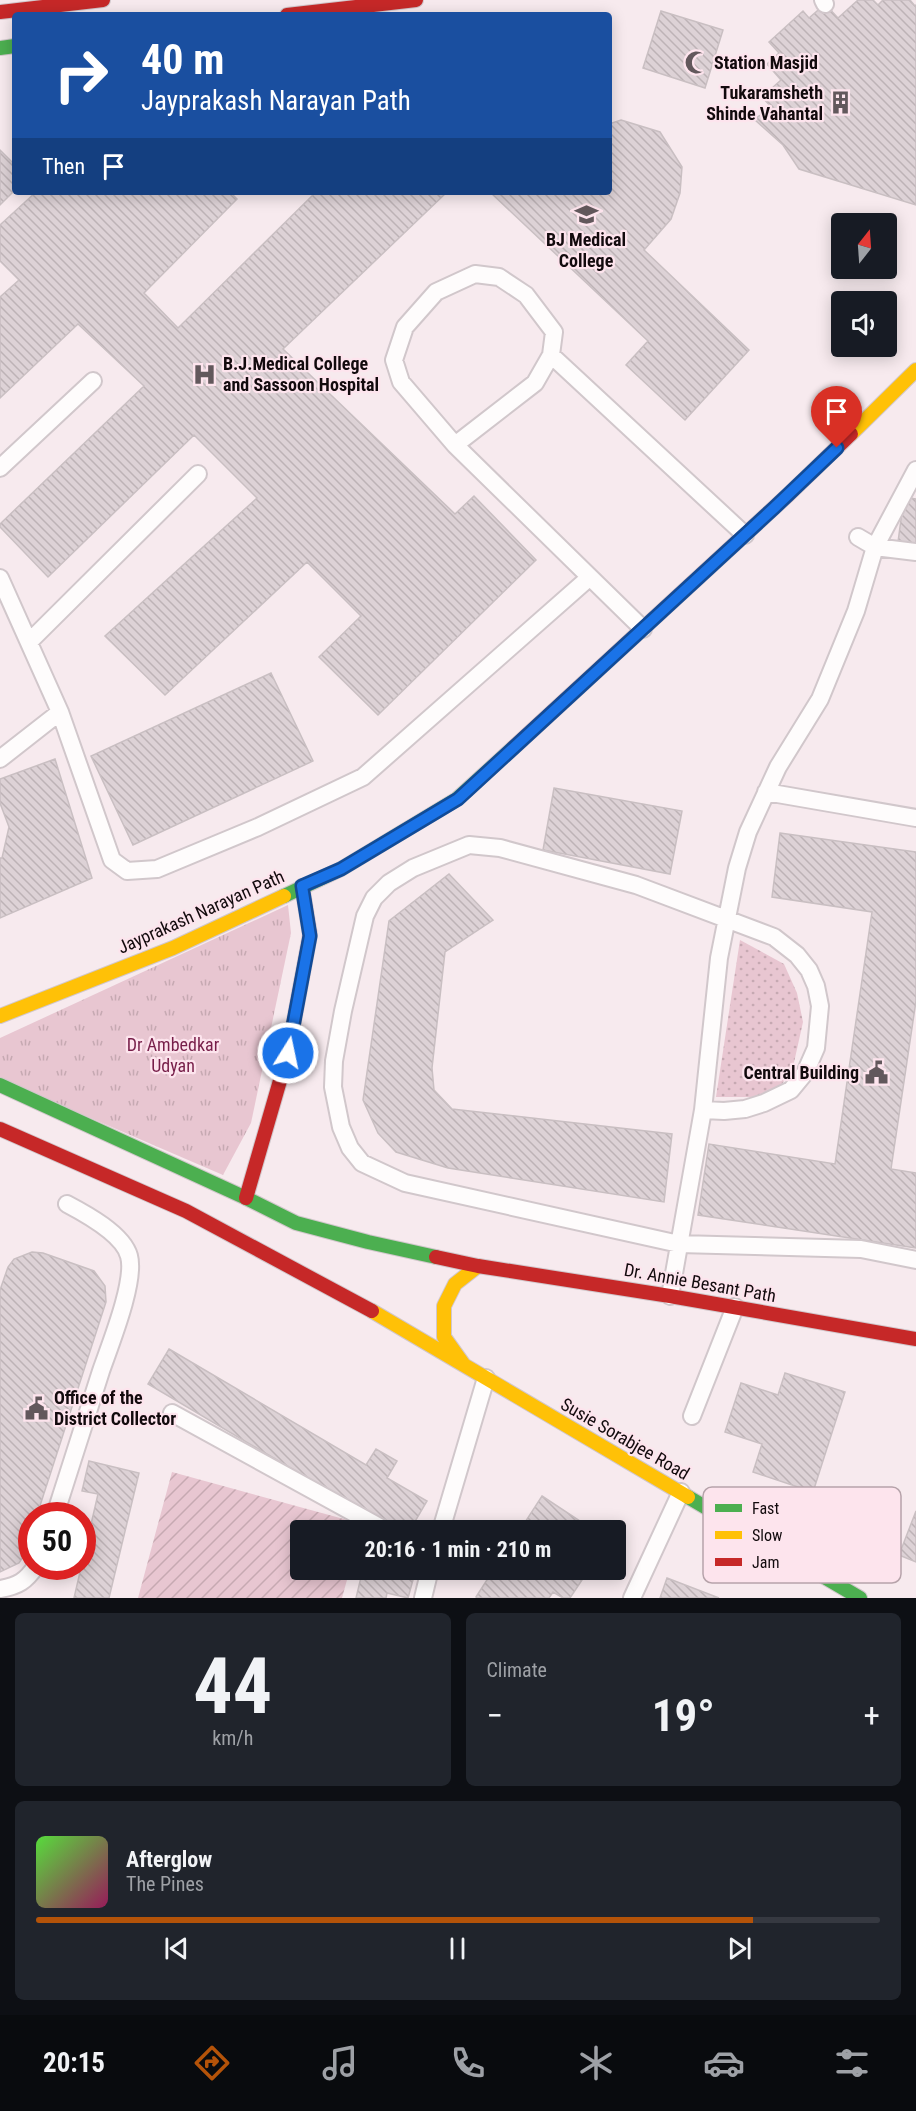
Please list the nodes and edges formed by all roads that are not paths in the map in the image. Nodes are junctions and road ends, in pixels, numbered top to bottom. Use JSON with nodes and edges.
{"nodes":[{"id":1,"x":103,"y":0,"type":"edge"},
{"id":2,"x":416,"y":0,"type":"edge"},
{"id":3,"x":0,"y":12,"type":"edge"},
{"id":4,"x":313,"y":12,"type":"edge"},
{"id":5,"x":551,"y":355,"type":"junction"},
{"id":6,"x":916,"y":370,"type":"edge"},
{"id":7,"x":93,"y":381,"type":"dead end"},
{"id":8,"x":455,"y":445,"type":"junction"},
{"id":9,"x":0,"y":468,"type":"edge"},
{"id":10,"x":916,"y":471,"type":"edge"},
{"id":11,"x":198,"y":474,"type":"dead end"},
{"id":12,"x":745,"y":535,"type":"junction"},
{"id":13,"x":858,"y":537,"type":"dead end"},
{"id":14,"x":875,"y":547,"type":"junction"},
{"id":15,"x":916,"y":552,"type":"edge"},
{"id":16,"x":590,"y":577,"type":"junction"},
{"id":17,"x":0,"y":578,"type":"edge"},
{"id":18,"x":643,"y":629,"type":"junction"},
{"id":19,"x":29,"y":642,"type":"junction"},
{"id":20,"x":60,"y":712,"type":"junction"},
{"id":21,"x":0,"y":759,"type":"edge"},
{"id":22,"x":766,"y":792,"type":"junction"},
{"id":23,"x":916,"y":818,"type":"edge"},
{"id":24,"x":302,"y":886,"type":"junction"},
{"id":25,"x":728,"y":918,"type":"junction"},
{"id":26,"x":0,"y":1016,"type":"edge"},
{"id":27,"x":0,"y":1085,"type":"edge"},
{"id":28,"x":703,"y":1110,"type":"junction"},
{"id":29,"x":0,"y":1129,"type":"edge"},
{"id":30,"x":246,"y":1198,"type":"junction"},
{"id":31,"x":67,"y":1204,"type":"dead end"},
{"id":32,"x":679,"y":1244,"type":"junction"},
{"id":33,"x":916,"y":1260,"type":"edge"},
{"id":34,"x":478,"y":1266,"type":"junction"},
{"id":35,"x":670,"y":1296,"type":"junction"},
{"id":36,"x":735,"y":1307,"type":"junction"},
{"id":37,"x":916,"y":1339,"type":"edge"},
{"id":38,"x":466,"y":1366,"type":"junction"},
{"id":39,"x":486,"y":1378,"type":"junction"},
{"id":40,"x":172,"y":1413,"type":"dead end"},
{"id":41,"x":692,"y":1416,"type":"dead end"},
{"id":42,"x":681,"y":1492,"type":"junction"},
{"id":43,"x":59,"y":1502,"type":"edge"},
{"id":44,"x":703,"y":1505,"type":"edge"},
{"id":45,"x":368,"y":1520,"type":"edge"},
{"id":46,"x":444,"y":1520,"type":"edge"},
{"id":47,"x":26,"y":1580,"type":"edge"},
{"id":48,"x":427,"y":1580,"type":"edge"},
{"id":49,"x":835,"y":1583,"type":"edge"},
{"id":50,"x":0,"y":1589,"type":"edge"},
{"id":51,"x":423,"y":1598,"type":"edge"},
{"id":52,"x":632,"y":1598,"type":"edge"},
{"id":53,"x":860,"y":1598,"type":"edge"}],
"edges":[{"from":1,"to":3,"type":"main road"},
{"from":2,"to":4,"type":"main road"},
{"from":5,"to":8,"type":"lane"},
{"from":5,"to":8,"type":"lane"},
{"from":5,"to":12,"type":"lane"},
{"from":6,"to":12,"type":"main road","name":"Jayprakash Narayan Path"},
{"from":7,"to":9,"type":"lane"},
{"from":8,"to":16,"type":"lane"},
{"from":10,"to":14,"type":"lane"},
{"from":11,"to":19,"type":"lane"},
{"from":12,"to":18,"type":"main road","name":"Jayprakash Narayan Path"},
{"from":13,"to":14,"type":"lane"},
{"from":14,"to":15,"type":"lane"},
{"from":14,"to":22,"type":"lane"},
{"from":16,"to":18,"type":"lane"},
{"from":16,"to":20,"type":"lane"},
{"from":17,"to":19,"type":"lane"},
{"from":18,"to":24,"type":"main road","name":"Jayprakash Narayan Path"},
{"from":19,"to":20,"type":"lane"},
{"from":20,"to":21,"type":"lane"},
{"from":22,"to":23,"type":"lane"},
{"from":22,"to":25,"type":"lane"},
{"from":24,"to":26,"type":"main road","name":"Jayprakash Narayan Path"},
{"from":24,"to":30,"type":"main road"},
{"from":25,"to":28,"type":"lane"},
{"from":25,"to":28,"type":"lane"},
{"from":25,"to":32,"type":"lane"},
{"from":27,"to":30,"type":"main road","name":"Dr. Annie Besant Path"},
{"from":28,"to":32,"type":"lane"},
{"from":29,"to":38,"type":"main road","name":"Susie Sorabjee Road"},
{"from":30,"to":34,"type":"main road","name":"Dr. Annie Besant Path"},
{"from":31,"to":43,"type":"lane"},
{"from":32,"to":33,"type":"lane"},
{"from":32,"to":35,"type":"lane"},
{"from":34,"to":35,"type":"main road","name":"Dr. Annie Besant Path"},
{"from":34,"to":38,"type":"main road"},
{"from":35,"to":36,"type":"main road","name":"Dr. Annie Besant Path"},
{"from":36,"to":37,"type":"main road","name":"Dr. Annie Besant Path"},
{"from":36,"to":41,"type":"lane"},
{"from":38,"to":39,"type":"main road","name":"Susie Sorabjee Road"},
{"from":39,"to":42,"type":"main road","name":"Susie Sorabjee Road"},
{"from":39,"to":46,"type":"lane"},
{"from":40,"to":45,"type":"lane"},
{"from":42,"to":44,"type":"main road","name":"Susie Sorabjee Road"},
{"from":42,"to":52,"type":"lane"},
{"from":47,"to":50,"type":"lane"},
{"from":48,"to":51,"type":"lane"},
{"from":49,"to":53,"type":"main road","name":"Susie Sorabjee Road"}]}
